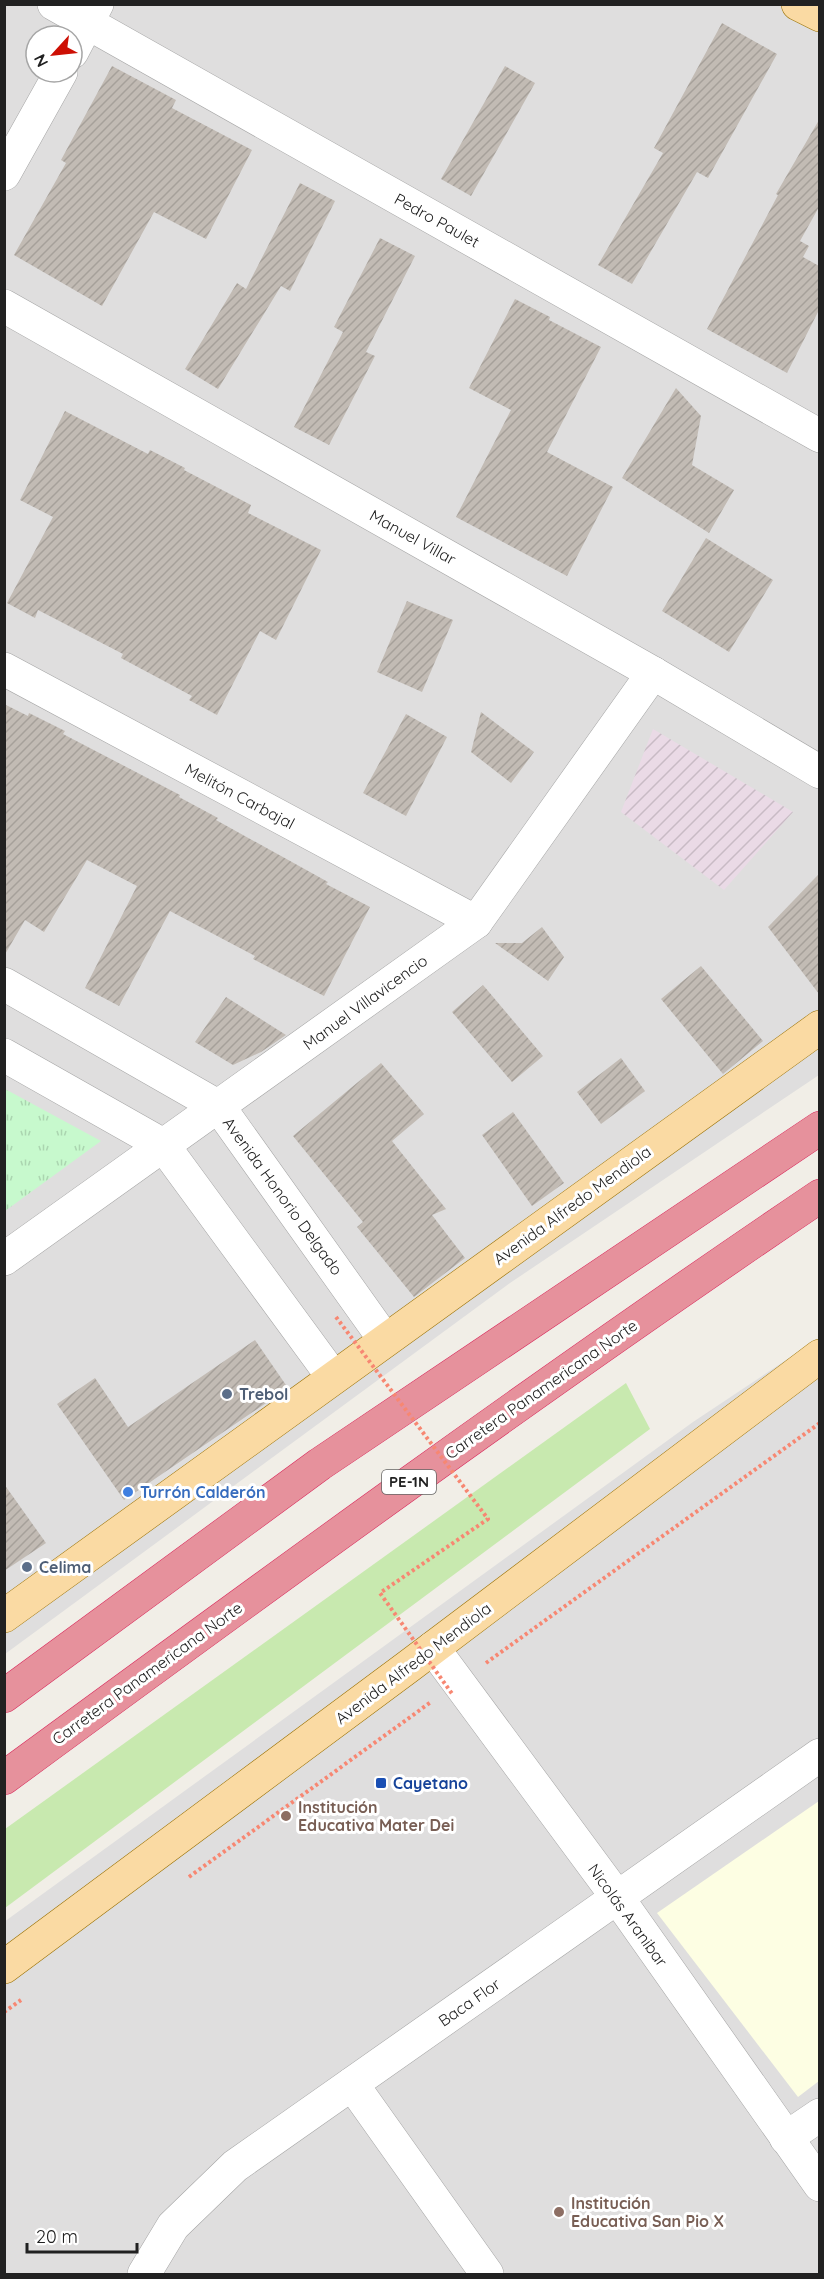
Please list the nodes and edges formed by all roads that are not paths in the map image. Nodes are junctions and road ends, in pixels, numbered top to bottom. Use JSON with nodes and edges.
{"nodes":[{"id":1,"x":54,"y":4,"type":"edge"},
{"id":2,"x":798,"y":4,"type":"edge"},
{"id":3,"x":93,"y":14,"type":"edge"},
{"id":4,"x":819,"y":15,"type":"edge"},
{"id":5,"x":84,"y":30,"type":"edge"},
{"id":6,"x":54,"y":84,"type":"edge"},
{"id":7,"x":4,"y":174,"type":"edge"},
{"id":8,"x":4,"y":306,"type":"edge"},
{"id":9,"x":819,"y":436,"type":"edge"},
{"id":10,"x":4,"y":669,"type":"edge"},
{"id":11,"x":653,"y":673,"type":"junction"},
{"id":12,"x":819,"y":772,"type":"edge"},
{"id":13,"x":476,"y":922,"type":"junction"},
{"id":14,"x":4,"y":984,"type":"edge"},
{"id":15,"x":819,"y":1027,"type":"edge"},
{"id":16,"x":4,"y":1055,"type":"edge"},
{"id":17,"x":219,"y":1107,"type":"junction"},
{"id":18,"x":819,"y":1128,"type":"edge"},
{"id":19,"x":163,"y":1144,"type":"junction"},
{"id":20,"x":819,"y":1196,"type":"edge"},
{"id":21,"x":4,"y":1259,"type":"edge"},
{"id":22,"x":385,"y":1340,"type":"junction"},
{"id":23,"x":819,"y":1356,"type":"edge"},
{"id":24,"x":333,"y":1377,"type":"junction"},
{"id":25,"x":4,"y":1616,"type":"edge"},
{"id":26,"x":433,"y":1648,"type":"junction"},
{"id":27,"x":4,"y":1696,"type":"edge"},
{"id":28,"x":819,"y":1755,"type":"edge"},
{"id":29,"x":4,"y":1778,"type":"edge"},
{"id":30,"x":617,"y":1897,"type":"junction"},
{"id":31,"x":4,"y":1967,"type":"edge"},
{"id":32,"x":352,"y":2084,"type":"junction"},
{"id":33,"x":819,"y":2115,"type":"edge"},
{"id":34,"x":786,"y":2138,"type":"junction"},
{"id":35,"x":819,"y":2186,"type":"edge"},
{"id":36,"x":144,"y":2274,"type":"edge"},
{"id":37,"x":487,"y":2274,"type":"edge"}],
"edges":[{"from":1,"to":3,"type":"street","name":"Pedro Paulet"},
{"from":2,"to":4,"type":"main road"},
{"from":3,"to":5,"type":"street"},
{"from":3,"to":9,"type":"street","name":"Pedro Paulet"},
{"from":6,"to":7,"type":"street"},
{"from":8,"to":11,"type":"street","name":"Manuel Villar"},
{"from":10,"to":13,"type":"street","name":"Melitón Carbajal"},
{"from":11,"to":12,"type":"street","name":"Manuel Villar"},
{"from":11,"to":13,"type":"street","name":"Manuel Villavicencio"},
{"from":13,"to":17,"type":"street","name":"Manuel Villavicencio"},
{"from":14,"to":17,"type":"street","name":"Avenida Honorio Delgado"},
{"from":15,"to":22,"type":"main road","name":"Avenida Alfredo Mendiola"},
{"from":16,"to":19,"type":"street"},
{"from":17,"to":19,"type":"street","name":"Manuel Villavicencio"},
{"from":17,"to":22,"type":"street","name":"Avenida Honorio Delgado"},
{"from":18,"to":27,"type":"highway"},
{"from":19,"to":21,"type":"street","name":"Manuel Villavicencio"},
{"from":19,"to":24,"type":"street"},
{"from":20,"to":29,"type":"highway","name":"Carretera Panamericana Norte","number":"PE-1N"},
{"from":22,"to":24,"type":"main road","name":"Avenida Alfredo Mendiola"},
{"from":23,"to":26,"type":"main road","name":"Avenida Alfredo Mendiola"},
{"from":24,"to":25,"type":"main road","name":"Avenida Alfredo Mendiola"},
{"from":26,"to":30,"type":"street","name":"Nicolás Aranibar"},
{"from":26,"to":31,"type":"main road","name":"Avenida Alfredo Mendiola"},
{"from":28,"to":30,"type":"street","name":"Baca Flor"},
{"from":30,"to":32,"type":"street","name":"Baca Flor"},
{"from":30,"to":34,"type":"street","name":"Nicolás Aranibar"},
{"from":32,"to":36,"type":"street","name":"Baca Flor"},
{"from":32,"to":37,"type":"street"},
{"from":33,"to":34,"type":"street"},
{"from":34,"to":35,"type":"street","name":"Nicolás Aranibar"}]}
